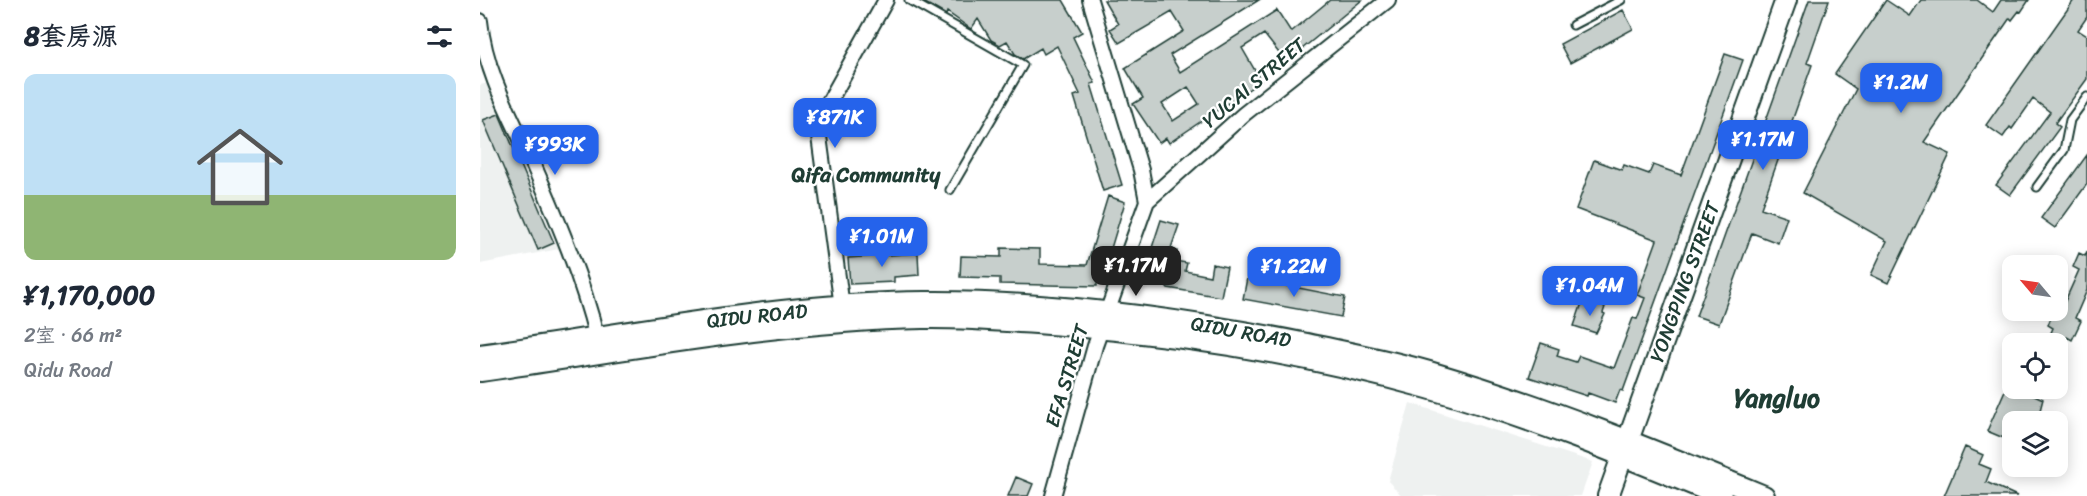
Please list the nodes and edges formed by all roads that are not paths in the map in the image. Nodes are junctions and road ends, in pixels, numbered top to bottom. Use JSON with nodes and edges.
{"nodes":[{"id":1,"x":886,"y":0,"type":"edge"},
{"id":2,"x":909,"y":0,"type":"edge"},
{"id":3,"x":1090,"y":0,"type":"edge"},
{"id":4,"x":1388,"y":0,"type":"edge"},
{"id":5,"x":1621,"y":0,"type":"edge"},
{"id":6,"x":1786,"y":0,"type":"edge"},
{"id":7,"x":480,"y":21,"type":"edge"},
{"id":8,"x":1572,"y":25,"type":"dead end"},
{"id":9,"x":2087,"y":97,"type":"edge"},
{"id":10,"x":2037,"y":187,"type":"dead end"},
{"id":11,"x":950,"y":190,"type":"dead end"},
{"id":12,"x":1147,"y":201,"type":"junction"},
{"id":13,"x":842,"y":307,"type":"junction"},
{"id":14,"x":1104,"y":321,"type":"junction"},
{"id":15,"x":597,"y":338,"type":"junction"},
{"id":16,"x":480,"y":355,"type":"edge"},
{"id":17,"x":480,"y":371,"type":"edge"},
{"id":18,"x":1625,"y":448,"type":"junction"},
{"id":19,"x":1053,"y":496,"type":"edge"},
{"id":20,"x":1608,"y":496,"type":"edge"},
{"id":21,"x":1721,"y":496,"type":"edge"},
{"id":22,"x":1764,"y":496,"type":"edge"}],
"edges":[{"from":1,"to":13,"type":"street"},
{"from":2,"to":11,"type":"lane"},
{"from":3,"to":12,"type":"street"},
{"from":4,"to":12,"type":"street","name":"YUCAI STREET"},
{"from":5,"to":8,"type":"lane"},
{"from":6,"to":18,"type":"street","name":"YONGPING STREET"},
{"from":7,"to":15,"type":"street"},
{"from":9,"to":10,"type":"lane"},
{"from":12,"to":14,"type":"street","name":"EFA STREET"},
{"from":13,"to":14,"type":"street","name":"QIDU ROAD"},
{"from":13,"to":15,"type":"street","name":"QIDU ROAD"},
{"from":14,"to":17,"type":"street","name":"QIDU ROAD"},
{"from":14,"to":18,"type":"street","name":"QIDU ROAD"},
{"from":14,"to":19,"type":"street","name":"EFA STREET"},
{"from":15,"to":16,"type":"street","name":"QIDU ROAD"},
{"from":18,"to":20,"type":"street","name":"YONGPING STREET"},
{"from":18,"to":21,"type":"street","name":"QIDU ROAD"},
{"from":18,"to":22,"type":"street","name":"QIDU ROAD"}]}
